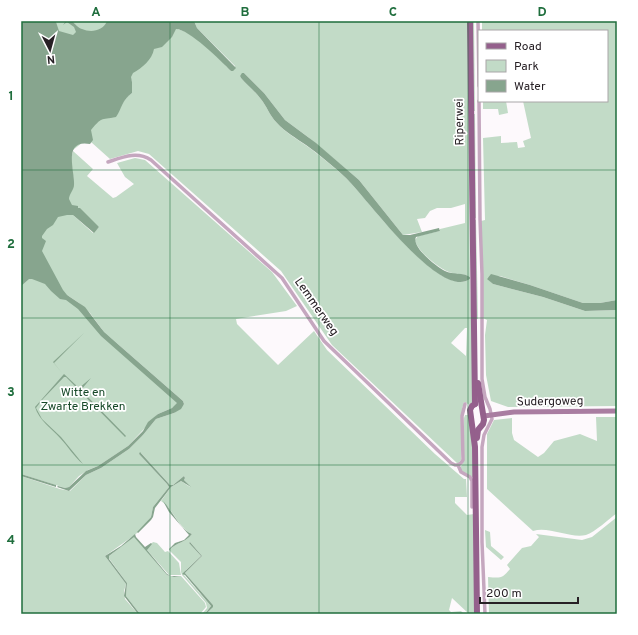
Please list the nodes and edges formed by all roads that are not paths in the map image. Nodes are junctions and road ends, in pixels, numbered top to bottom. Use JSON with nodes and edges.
{"nodes":[{"id":1,"x":470,"y":21,"type":"edge"},
{"id":2,"x":479,"y":102,"type":"edge"},
{"id":3,"x":108,"y":162,"type":"dead end"},
{"id":4,"x":474,"y":365,"type":"junction"},
{"id":5,"x":465,"y":404,"type":"dead end"},
{"id":6,"x":475,"y":404,"type":"junction"},
{"id":7,"x":482,"y":408,"type":"junction"},
{"id":8,"x":617,"y":411,"type":"edge"},
{"id":9,"x":462,"y":412,"type":"junction"},
{"id":10,"x":471,"y":412,"type":"junction"},
{"id":11,"x":492,"y":414,"type":"junction"},
{"id":12,"x":484,"y":416,"type":"junction"},
{"id":13,"x":472,"y":422,"type":"junction"},
{"id":14,"x":479,"y":427,"type":"junction"},
{"id":15,"x":475,"y":447,"type":"junction"},
{"id":16,"x":458,"y":465,"type":"junction"},
{"id":17,"x":472,"y":507,"type":"dead end"},
{"id":18,"x":477,"y":614,"type":"edge"},
{"id":19,"x":485,"y":614,"type":"edge"}],
"edges":[{"from":1,"to":4,"type":"main road","name":"Riperwei"},
{"from":2,"to":11,"type":"street","name":"Riperwei"},
{"from":3,"to":16,"type":"street","name":"Lemmerweg"},
{"from":4,"to":6,"type":"main road"},
{"from":4,"to":7,"type":"main road"},
{"from":5,"to":9,"type":"street"},
{"from":6,"to":7,"type":"main road"},
{"from":6,"to":10,"type":"main road"},
{"from":7,"to":12,"type":"main road"},
{"from":8,"to":11,"type":"street","name":"Sudergoweg"},
{"from":9,"to":10,"type":"street"},
{"from":9,"to":16,"type":"street"},
{"from":10,"to":13,"type":"main road"},
{"from":11,"to":12,"type":"street","name":"Sudergoweg"},
{"from":11,"to":19,"type":"street"},
{"from":12,"to":14,"type":"main road"},
{"from":13,"to":14,"type":"main road"},
{"from":13,"to":15,"type":"main road"},
{"from":14,"to":15,"type":"main road"},
{"from":15,"to":18,"type":"main road"},
{"from":16,"to":17,"type":"street","name":"Lemmerweg"}]}
